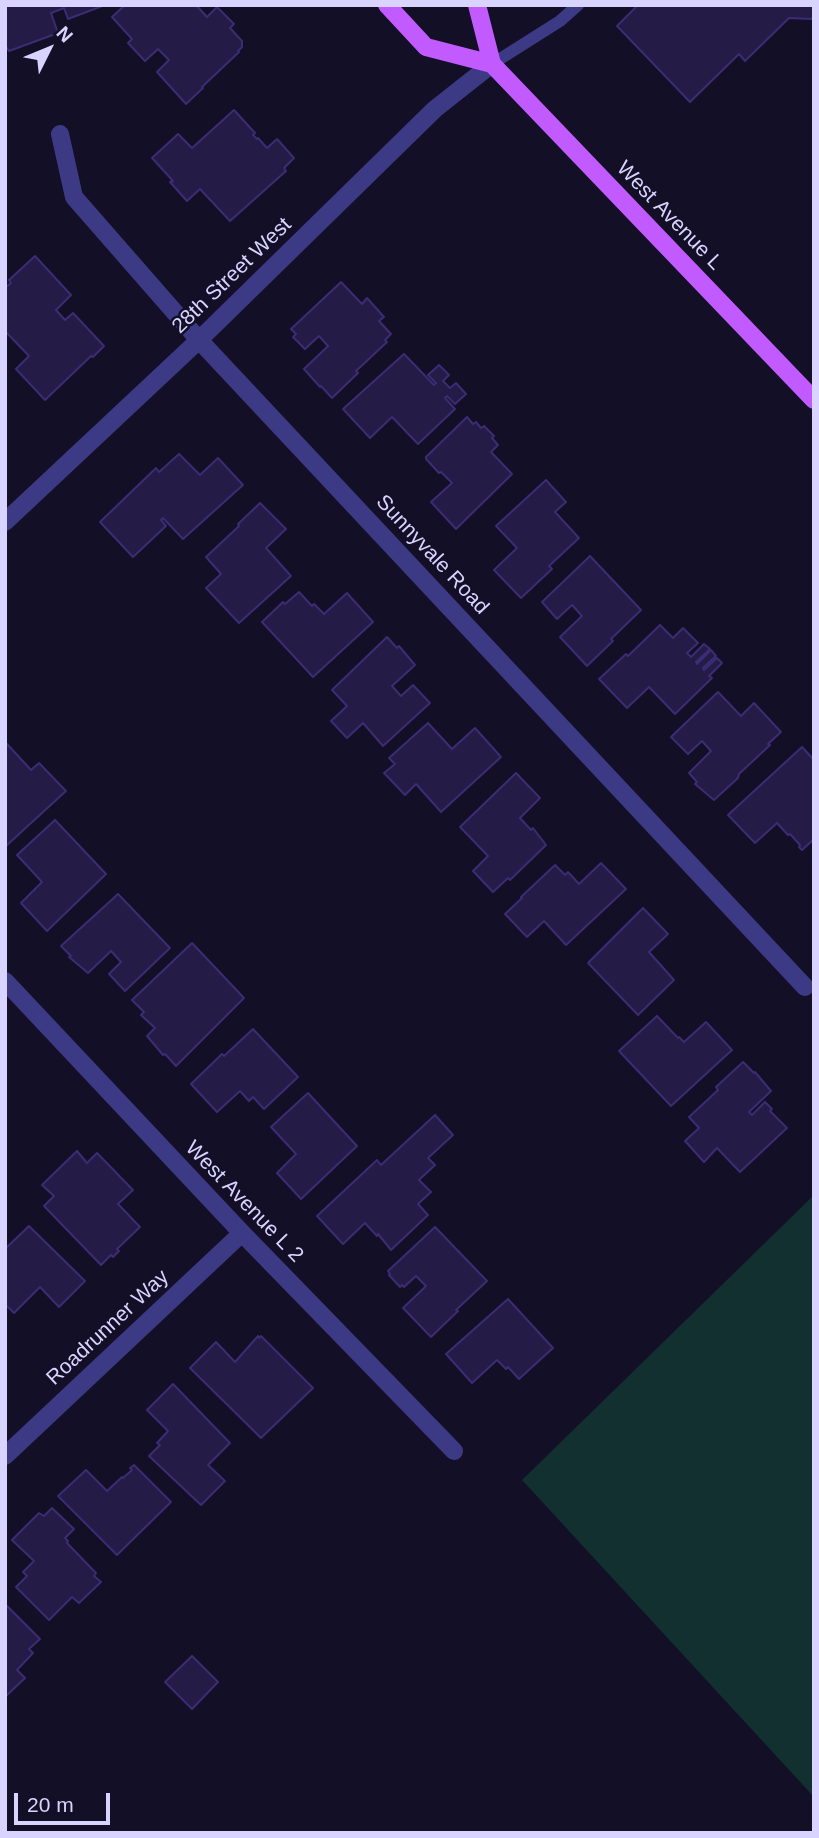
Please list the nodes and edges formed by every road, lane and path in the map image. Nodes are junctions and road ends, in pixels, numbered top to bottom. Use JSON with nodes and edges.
{"nodes":[{"id":1,"x":387,"y":5,"type":"edge"},
{"id":2,"x":477,"y":5,"type":"edge"},
{"id":3,"x":578,"y":5,"type":"edge"},
{"id":4,"x":492,"y":64,"type":"junction"},
{"id":5,"x":60,"y":134,"type":"dead end"},
{"id":6,"x":199,"y":340,"type":"junction"},
{"id":7,"x":814,"y":400,"type":"edge"},
{"id":8,"x":5,"y":523,"type":"edge"},
{"id":9,"x":5,"y":981,"type":"edge"},
{"id":10,"x":805,"y":987,"type":"dead end"},
{"id":11,"x":242,"y":1233,"type":"junction"},
{"id":12,"x":454,"y":1451,"type":"dead end"},
{"id":13,"x":5,"y":1456,"type":"edge"}],
"edges":[{"from":1,"to":4,"type":"main road"},
{"from":2,"to":4,"type":"main road","name":"West Avenue L"},
{"from":3,"to":4,"type":"lane"},
{"from":4,"to":6,"type":"street","name":"28th Street West"},
{"from":4,"to":7,"type":"main road","name":"West Avenue L"},
{"from":5,"to":6,"type":"street","name":"Sunnyvale Road"},
{"from":6,"to":8,"type":"street","name":"28th Street West"},
{"from":6,"to":10,"type":"street","name":"Sunnyvale Road"},
{"from":9,"to":11,"type":"street","name":"West Avenue L 2"},
{"from":11,"to":12,"type":"street","name":"West Avenue L 2"},
{"from":11,"to":13,"type":"street","name":"Roadrunner Way"}]}
